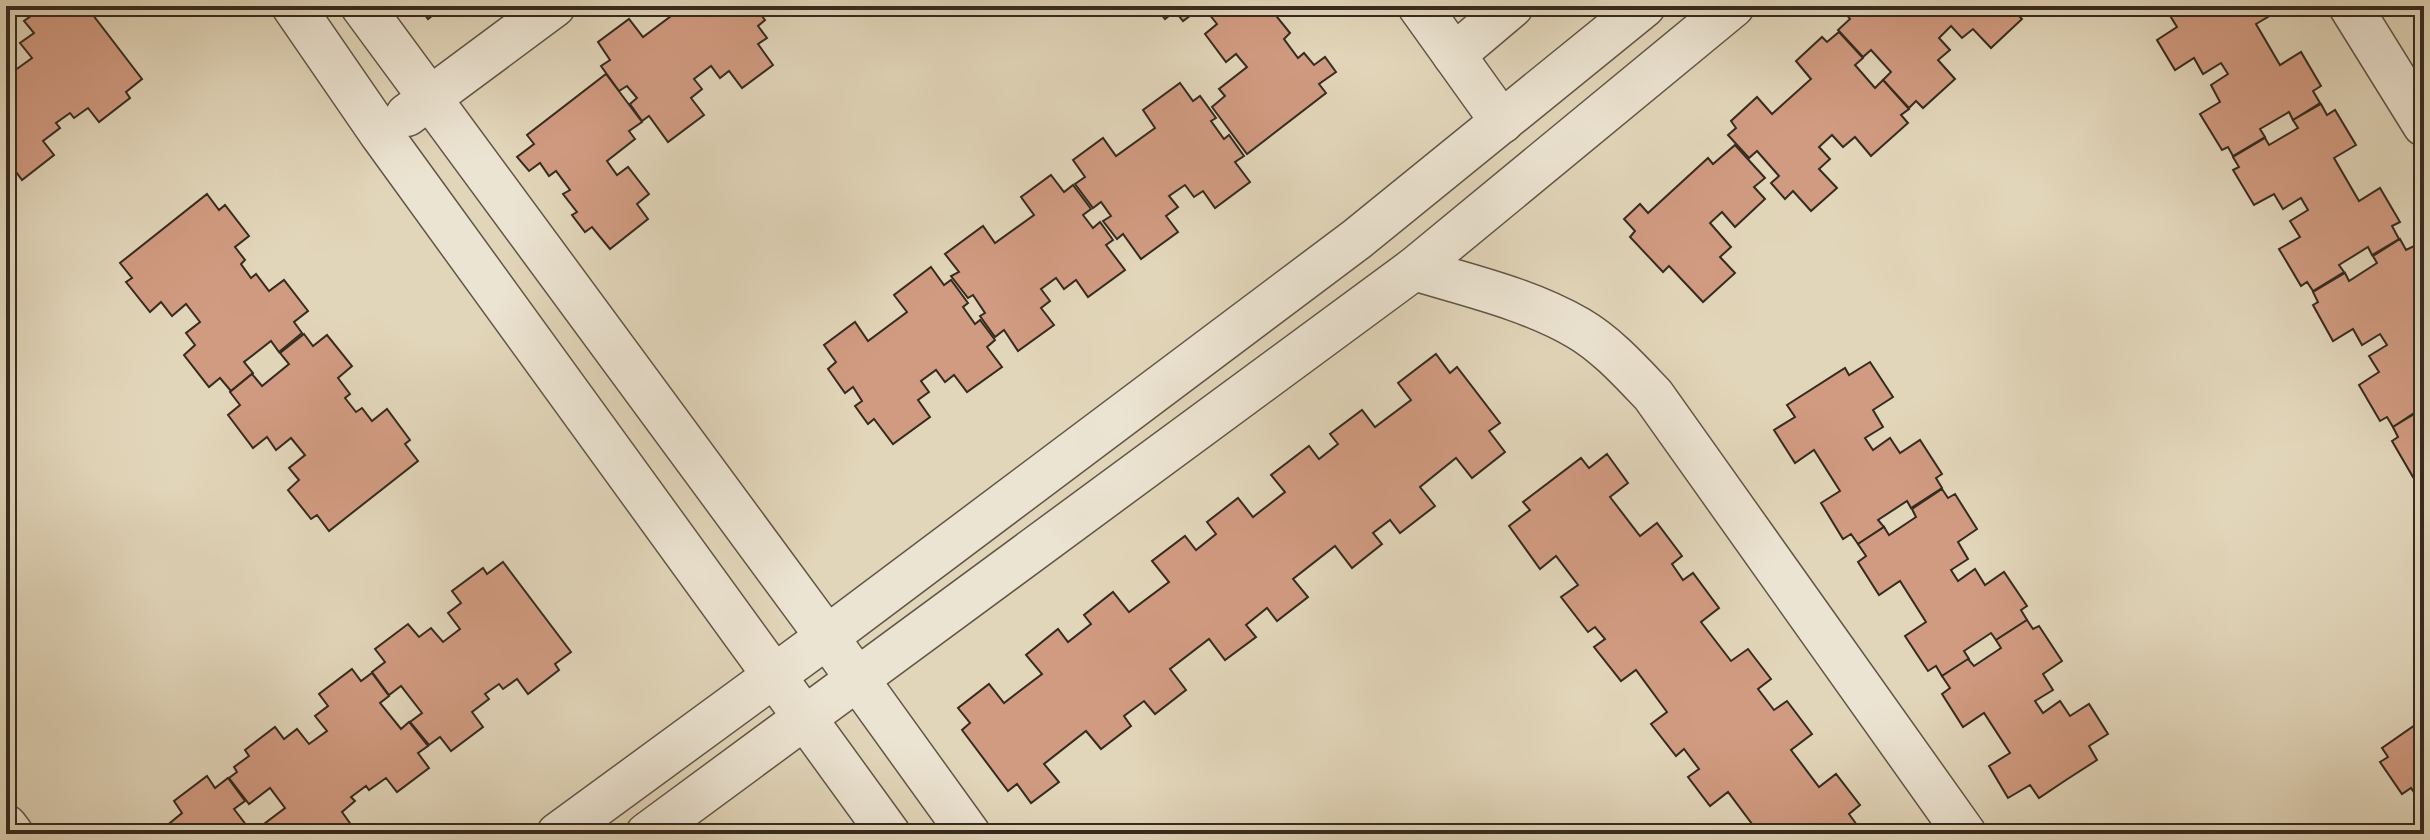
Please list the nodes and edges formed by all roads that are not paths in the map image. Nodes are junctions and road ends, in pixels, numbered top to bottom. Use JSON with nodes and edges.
{"nodes":[{"id":1,"x":293,"y":6,"type":"edge"},
{"id":2,"x":362,"y":6,"type":"edge"},
{"id":3,"x":554,"y":6,"type":"edge"},
{"id":4,"x":1419,"y":6,"type":"edge"},
{"id":5,"x":1512,"y":6,"type":"edge"},
{"id":6,"x":1644,"y":6,"type":"edge"},
{"id":7,"x":1733,"y":6,"type":"edge"},
{"id":8,"x":2350,"y":6,"type":"edge"},
{"id":9,"x":1454,"y":55,"type":"junction"},
{"id":10,"x":429,"y":100,"type":"junction"},
{"id":11,"x":1502,"y":122,"type":"junction"},
{"id":12,"x":2424,"y":125,"type":"edge"},
{"id":13,"x":381,"y":134,"type":"junction"},
{"id":14,"x":1414,"y":269,"type":"junction"},
{"id":15,"x":628,"y":368,"type":"junction"},
{"id":16,"x":577,"y":404,"type":"junction"},
{"id":17,"x":827,"y":637,"type":"junction"},
{"id":18,"x":773,"y":675,"type":"junction"},
{"id":19,"x":858,"y":680,"type":"junction"},
{"id":20,"x":805,"y":719,"type":"junction"},
{"id":21,"x":6,"y":826,"type":"edge"},
{"id":22,"x":12,"y":834,"type":"edge"},
{"id":23,"x":558,"y":834,"type":"edge"},
{"id":24,"x":647,"y":834,"type":"edge"},
{"id":25,"x":889,"y":834,"type":"edge"},
{"id":26,"x":969,"y":834,"type":"edge"},
{"id":27,"x":1965,"y":834,"type":"edge"}],
"edges":[{"from":1,"to":13,"type":"street"},
{"from":2,"to":10,"type":"street"},
{"from":3,"to":10,"type":"street"},
{"from":4,"to":9,"type":"street"},
{"from":5,"to":9,"type":"street"},
{"from":6,"to":11,"type":"street"},
{"from":7,"to":14,"type":"street"},
{"from":8,"to":12,"type":"street"},
{"from":9,"to":11,"type":"street"},
{"from":10,"to":13,"type":"street"},
{"from":10,"to":15,"type":"street"},
{"from":11,"to":17,"type":"street"},
{"from":13,"to":16,"type":"street"},
{"from":14,"to":19,"type":"street"},
{"from":14,"to":27,"type":"street"},
{"from":15,"to":16,"type":"street"},
{"from":15,"to":17,"type":"street"},
{"from":16,"to":18,"type":"street"},
{"from":17,"to":18,"type":"street"},
{"from":17,"to":19,"type":"street"},
{"from":18,"to":20,"type":"street"},
{"from":18,"to":23,"type":"street"},
{"from":19,"to":20,"type":"street"},
{"from":19,"to":26,"type":"street"},
{"from":20,"to":24,"type":"street"},
{"from":20,"to":25,"type":"street"},
{"from":21,"to":22,"type":"street"}]}
